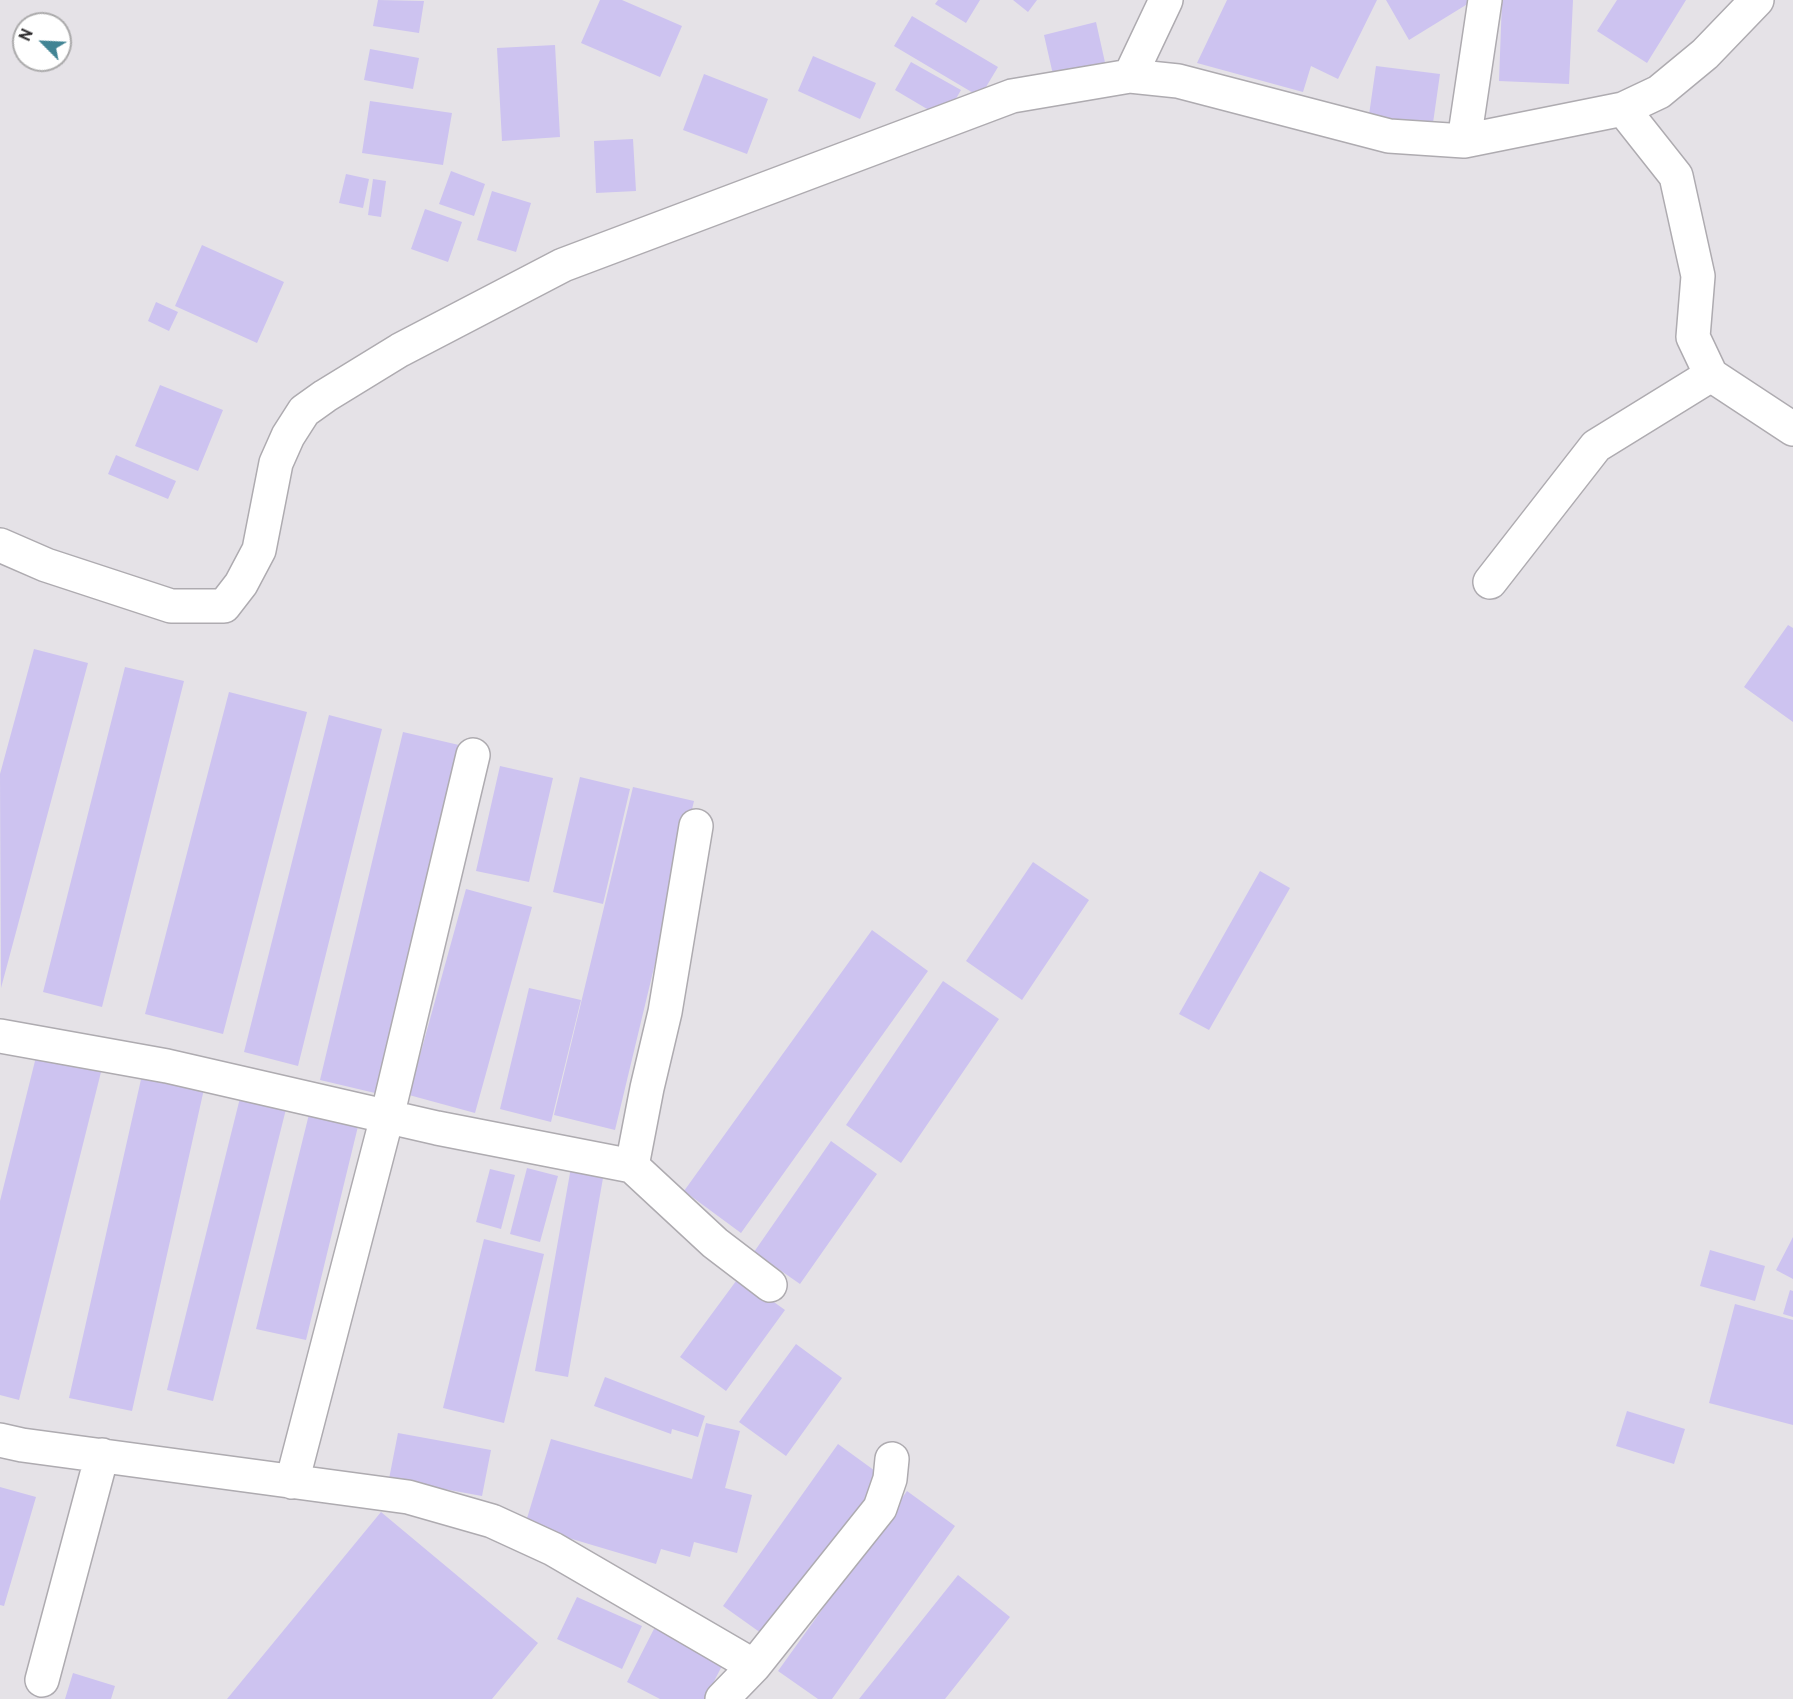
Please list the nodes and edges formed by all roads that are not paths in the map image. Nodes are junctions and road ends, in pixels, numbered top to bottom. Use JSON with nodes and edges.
{"nodes":[{"id":1,"x":1166,"y":0,"type":"edge"},
{"id":2,"x":1485,"y":0,"type":"edge"},
{"id":3,"x":1757,"y":0,"type":"edge"},
{"id":4,"x":1130,"y":76,"type":"junction"},
{"id":5,"x":1623,"y":109,"type":"junction"},
{"id":6,"x":1464,"y":141,"type":"junction"},
{"id":7,"x":1711,"y":375,"type":"junction"},
{"id":8,"x":1793,"y":429,"type":"edge"},
{"id":9,"x":0,"y":545,"type":"edge"},
{"id":10,"x":1490,"y":582,"type":"dead end"},
{"id":11,"x":473,"y":755,"type":"dead end"},
{"id":12,"x":696,"y":826,"type":"dead end"},
{"id":13,"x":0,"y":1036,"type":"edge"},
{"id":14,"x":387,"y":1117,"type":"junction"},
{"id":15,"x":632,"y":1166,"type":"junction"},
{"id":16,"x":770,"y":1285,"type":"dead end"},
{"id":17,"x":0,"y":1440,"type":"edge"},
{"id":18,"x":102,"y":1455,"type":"junction"},
{"id":19,"x":892,"y":1459,"type":"dead end"},
{"id":20,"x":292,"y":1482,"type":"junction"},
{"id":21,"x":754,"y":1666,"type":"junction"},
{"id":22,"x":42,"y":1680,"type":"dead end"},
{"id":23,"x":722,"y":1699,"type":"edge"}],
"edges":[{"from":1,"to":4,"type":"street"},
{"from":2,"to":6,"type":"street"},
{"from":3,"to":5,"type":"street"},
{"from":4,"to":6,"type":"street"},
{"from":4,"to":9,"type":"street"},
{"from":5,"to":6,"type":"street"},
{"from":5,"to":7,"type":"street"},
{"from":7,"to":8,"type":"street"},
{"from":7,"to":10,"type":"street"},
{"from":11,"to":14,"type":"street"},
{"from":12,"to":15,"type":"street"},
{"from":13,"to":14,"type":"street"},
{"from":14,"to":15,"type":"street"},
{"from":14,"to":20,"type":"street"},
{"from":15,"to":16,"type":"street"},
{"from":17,"to":18,"type":"street"},
{"from":18,"to":20,"type":"street"},
{"from":18,"to":22,"type":"street"},
{"from":19,"to":21,"type":"street"},
{"from":20,"to":21,"type":"street"},
{"from":21,"to":23,"type":"street"}]}
